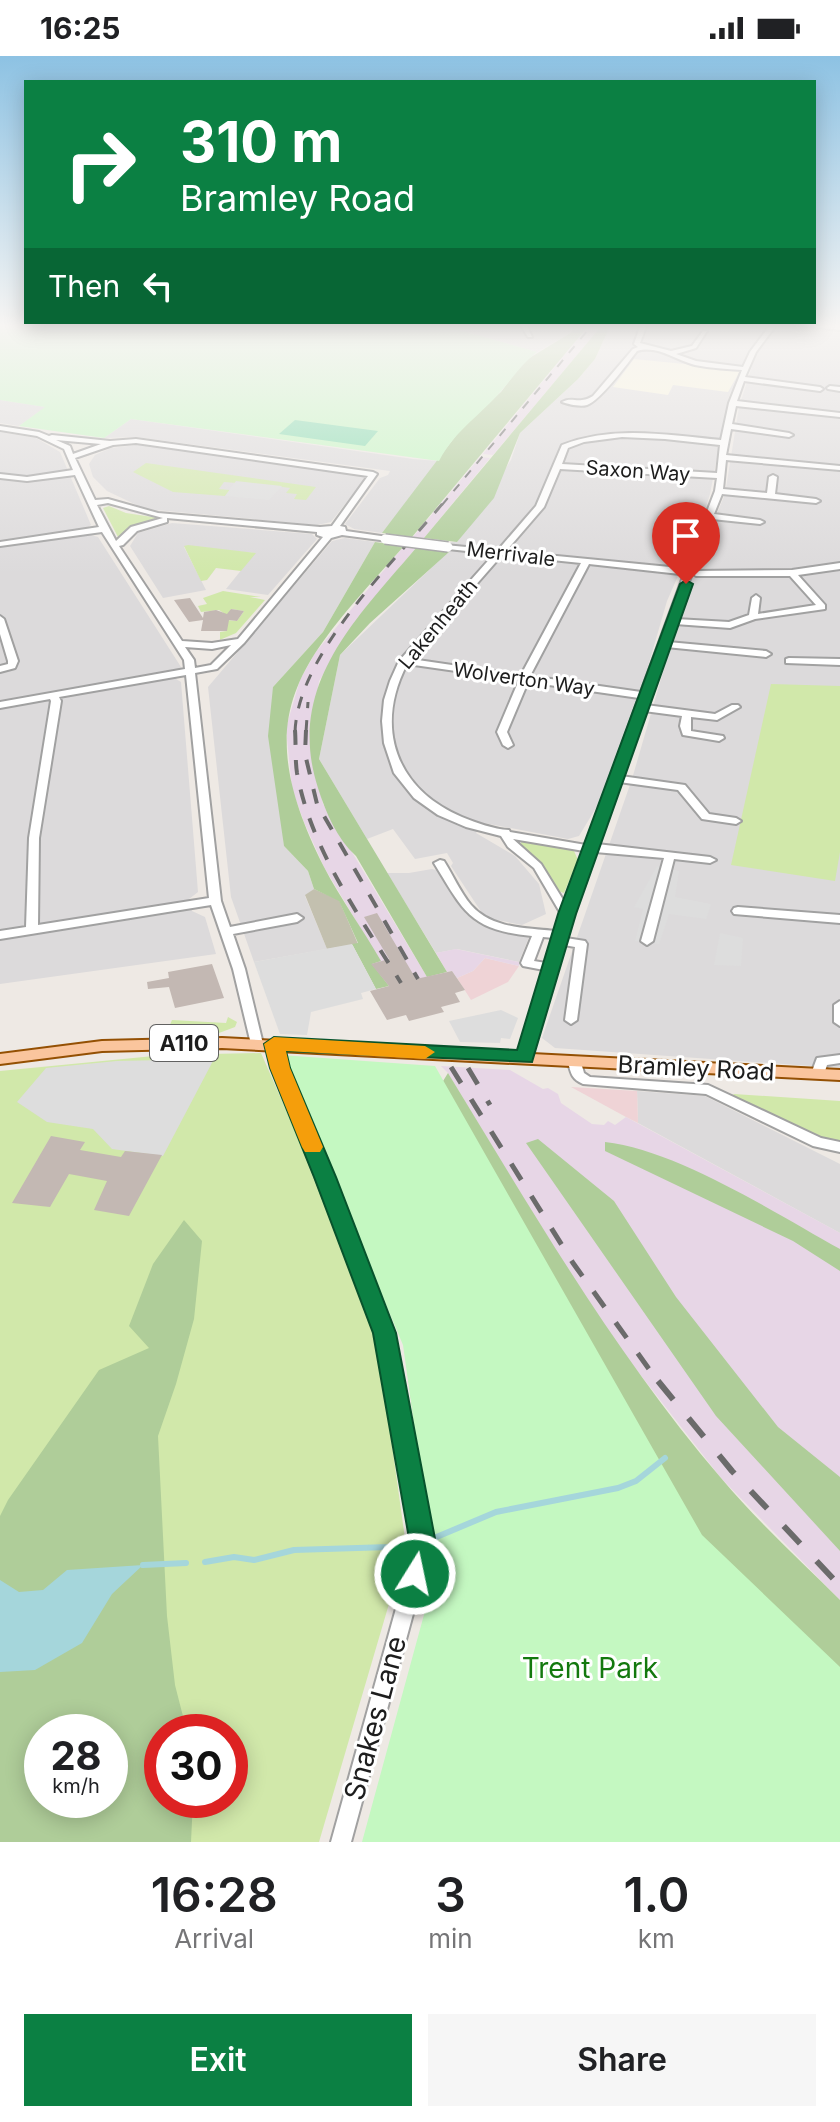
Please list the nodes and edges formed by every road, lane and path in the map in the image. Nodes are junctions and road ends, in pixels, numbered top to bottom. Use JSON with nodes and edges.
{"nodes":[{"id":1,"x":731,"y":407,"type":"edge"},
{"id":2,"x":771,"y":407,"type":"edge"},
{"id":3,"x":840,"y":415,"type":"edge"},
{"id":4,"x":728,"y":426,"type":"junction"},
{"id":5,"x":0,"y":428,"type":"edge"},
{"id":6,"x":790,"y":435,"type":"dead end"},
{"id":7,"x":50,"y":437,"type":"junction"},
{"id":8,"x":112,"y":443,"type":"junction"},
{"id":9,"x":724,"y":443,"type":"junction"},
{"id":10,"x":72,"y":457,"type":"junction"},
{"id":11,"x":722,"y":457,"type":"junction"},
{"id":12,"x":556,"y":466,"type":"junction"},
{"id":13,"x":840,"y":468,"type":"edge"},
{"id":14,"x":78,"y":472,"type":"junction"},
{"id":15,"x":0,"y":476,"type":"edge"},
{"id":16,"x":721,"y":476,"type":"junction"},
{"id":17,"x":773,"y":477,"type":"dead end"},
{"id":18,"x":719,"y":491,"type":"junction"},
{"id":19,"x":771,"y":496,"type":"junction"},
{"id":20,"x":816,"y":501,"type":"dead end"},
{"id":21,"x":91,"y":503,"type":"junction"},
{"id":22,"x":710,"y":516,"type":"junction"},
{"id":23,"x":171,"y":517,"type":"junction"},
{"id":24,"x":760,"y":522,"type":"dead end"},
{"id":25,"x":104,"y":529,"type":"junction"},
{"id":26,"x":339,"y":530,"type":"junction"},
{"id":27,"x":324,"y":533,"type":"junction"},
{"id":28,"x":0,"y":544,"type":"edge"},
{"id":29,"x":114,"y":544,"type":"junction"},
{"id":30,"x":499,"y":554,"type":"junction"},
{"id":31,"x":585,"y":563,"type":"junction"},
{"id":32,"x":840,"y":566,"type":"edge"},
{"id":33,"x":688,"y":572,"type":"junction"},
{"id":34,"x":792,"y":573,"type":"junction"},
{"id":35,"x":756,"y":598,"type":"dead end"},
{"id":36,"x":753,"y":617,"type":"junction"},
{"id":37,"x":0,"y":619,"type":"edge"},
{"id":38,"x":672,"y":621,"type":"junction"},
{"id":39,"x":241,"y":641,"type":"junction"},
{"id":40,"x":178,"y":644,"type":"junction"},
{"id":41,"x":665,"y":644,"type":"junction"},
{"id":42,"x":766,"y":654,"type":"dead end"},
{"id":43,"x":404,"y":661,"type":"junction"},
{"id":44,"x":789,"y":661,"type":"dead end"},
{"id":45,"x":840,"y":662,"type":"edge"},
{"id":46,"x":0,"y":669,"type":"edge"},
{"id":47,"x":192,"y":672,"type":"junction"},
{"id":48,"x":524,"y":679,"type":"junction"},
{"id":49,"x":54,"y":696,"type":"junction"},
{"id":50,"x":644,"y":702,"type":"junction"},
{"id":51,"x":0,"y":705,"type":"edge"},
{"id":52,"x":735,"y":707,"type":"dead end"},
{"id":53,"x":687,"y":713,"type":"junction"},
{"id":54,"x":689,"y":735,"type":"junction"},
{"id":55,"x":719,"y":738,"type":"dead end"},
{"id":56,"x":677,"y":742,"type":"dead end"},
{"id":57,"x":508,"y":745,"type":"dead end"},
{"id":58,"x":616,"y":779,"type":"junction"},
{"id":59,"x":736,"y":821,"type":"dead end"},
{"id":60,"x":505,"y":832,"type":"junction"},
{"id":61,"x":593,"y":848,"type":"junction"},
{"id":62,"x":670,"y":855,"type":"junction"},
{"id":63,"x":710,"y":860,"type":"dead end"},
{"id":64,"x":440,"y":863,"type":"dead end"},
{"id":65,"x":215,"y":901,"type":"junction"},
{"id":66,"x":738,"y":911,"type":"dead end"},
{"id":67,"x":567,"y":914,"type":"junction"},
{"id":68,"x":297,"y":918,"type":"dead end"},
{"id":69,"x":840,"y":919,"type":"edge"},
{"id":70,"x":32,"y":931,"type":"junction"},
{"id":71,"x":226,"y":932,"type":"junction"},
{"id":72,"x":539,"y":933,"type":"junction"},
{"id":73,"x":0,"y":935,"type":"edge"},
{"id":74,"x":561,"y":938,"type":"junction"},
{"id":75,"x":647,"y":941,"type":"dead end"},
{"id":76,"x":551,"y":968,"type":"junction"},
{"id":77,"x":840,"y":1005,"type":"edge"},
{"id":78,"x":571,"y":1020,"type":"dead end"},
{"id":79,"x":825,"y":1020,"type":"dead end"},
{"id":80,"x":840,"y":1022,"type":"edge"},
{"id":81,"x":266,"y":1044,"type":"junction"},
{"id":82,"x":525,"y":1057,"type":"junction"},
{"id":83,"x":0,"y":1059,"type":"edge"},
{"id":84,"x":840,"y":1059,"type":"edge"},
{"id":85,"x":576,"y":1069,"type":"junction"},
{"id":86,"x":818,"y":1074,"type":"junction"},
{"id":87,"x":840,"y":1075,"type":"edge"},
{"id":88,"x":840,"y":1147,"type":"edge"},
{"id":89,"x":341,"y":1842,"type":"edge"}],
"edges":[{"from":1,"to":4,"type":"street"},
{"from":2,"to":3,"type":"street"},
{"from":4,"to":6,"type":"street"},
{"from":4,"to":9,"type":"street"},
{"from":5,"to":7,"type":"street"},
{"from":7,"to":8,"type":"street"},
{"from":7,"to":10,"type":"street"},
{"from":8,"to":10,"type":"street"},
{"from":8,"to":26,"type":"street"},
{"from":9,"to":11,"type":"street"},
{"from":9,"to":12,"type":"street","name":"Lakenheath"},
{"from":10,"to":14,"type":"street"},
{"from":11,"to":13,"type":"street"},
{"from":11,"to":16,"type":"street"},
{"from":12,"to":16,"type":"street","name":"Saxon Way"},
{"from":12,"to":30,"type":"street","name":"Lakenheath"},
{"from":14,"to":15,"type":"street"},
{"from":14,"to":21,"type":"street"},
{"from":16,"to":18,"type":"street"},
{"from":17,"to":19,"type":"street"},
{"from":18,"to":19,"type":"street"},
{"from":18,"to":22,"type":"street"},
{"from":19,"to":20,"type":"street"},
{"from":21,"to":23,"type":"street"},
{"from":21,"to":25,"type":"street"},
{"from":22,"to":24,"type":"street"},
{"from":22,"to":33,"type":"street"},
{"from":23,"to":27,"type":"street"},
{"from":23,"to":29,"type":"street"},
{"from":25,"to":28,"type":"street"},
{"from":25,"to":29,"type":"street"},
{"from":26,"to":27,"type":"street"},
{"from":26,"to":30,"type":"street","name":"Merrivale","bridge":true},
{"from":27,"to":39,"type":"street"},
{"from":29,"to":40,"type":"street"},
{"from":30,"to":31,"type":"street","name":"Merrivale"},
{"from":30,"to":43,"type":"street","name":"Lakenheath"},
{"from":31,"to":33,"type":"street","name":"Merrivale"},
{"from":31,"to":48,"type":"street"},
{"from":32,"to":34,"type":"street","name":"Merrivale"},
{"from":33,"to":34,"type":"street","name":"Merrivale"},
{"from":33,"to":38,"type":"street"},
{"from":34,"to":36,"type":"street"},
{"from":35,"to":36,"type":"street"},
{"from":36,"to":38,"type":"street"},
{"from":37,"to":46,"type":"street"},
{"from":38,"to":41,"type":"street"},
{"from":39,"to":40,"type":"street"},
{"from":39,"to":47,"type":"street"},
{"from":40,"to":47,"type":"street"},
{"from":41,"to":42,"type":"street"},
{"from":41,"to":50,"type":"street"},
{"from":43,"to":48,"type":"street","name":"Wolverton Way"},
{"from":43,"to":60,"type":"street","name":"Lakenheath"},
{"from":44,"to":45,"type":"street"},
{"from":47,"to":49,"type":"street"},
{"from":47,"to":65,"type":"street","name":"Snakes Lane"},
{"from":48,"to":50,"type":"street","name":"Wolverton Way"},
{"from":48,"to":57,"type":"street"},
{"from":49,"to":51,"type":"street"},
{"from":49,"to":70,"type":"street"},
{"from":50,"to":53,"type":"street","name":"Wolverton Way"},
{"from":50,"to":58,"type":"street"},
{"from":52,"to":53,"type":"street","name":"Wolverton Way"},
{"from":53,"to":54,"type":"street"},
{"from":54,"to":55,"type":"street"},
{"from":54,"to":56,"type":"street"},
{"from":58,"to":59,"type":"street"},
{"from":58,"to":61,"type":"street"},
{"from":60,"to":61,"type":"street","name":"Lakenheath"},
{"from":60,"to":67,"type":"street"},
{"from":61,"to":62,"type":"street","name":"Lakenheath"},
{"from":61,"to":67,"type":"street"},
{"from":62,"to":63,"type":"street","name":"Lakenheath"},
{"from":62,"to":75,"type":"street"},
{"from":64,"to":72,"type":"street"},
{"from":65,"to":70,"type":"street"},
{"from":65,"to":71,"type":"street","name":"Snakes Lane"},
{"from":66,"to":69,"type":"street"},
{"from":67,"to":74,"type":"street"},
{"from":68,"to":71,"type":"street"},
{"from":70,"to":73,"type":"street"},
{"from":71,"to":81,"type":"street","name":"Snakes Lane"},
{"from":72,"to":74,"type":"street"},
{"from":72,"to":76,"type":"street"},
{"from":74,"to":76,"type":"street"},
{"from":74,"to":78,"type":"street"},
{"from":76,"to":82,"type":"street"},
{"from":77,"to":80,"type":"street"},
{"from":79,"to":80,"type":"street"},
{"from":81,"to":82,"type":"main road","name":"Bramley Road","number":"A110"},
{"from":81,"to":83,"type":"main road","name":"Bramley Road","number":"A110"},
{"from":81,"to":89,"type":"street","name":"Snakes Lane"},
{"from":82,"to":85,"type":"main road","name":"Bramley Road","number":"A110"},
{"from":84,"to":86,"type":"street"},
{"from":85,"to":86,"type":"main road","name":"Bramley Road","number":"A110"},
{"from":85,"to":88,"type":"street","name":"Bramley Road"},
{"from":86,"to":87,"type":"main road","name":"Bramley Road","number":"A110"}]}
